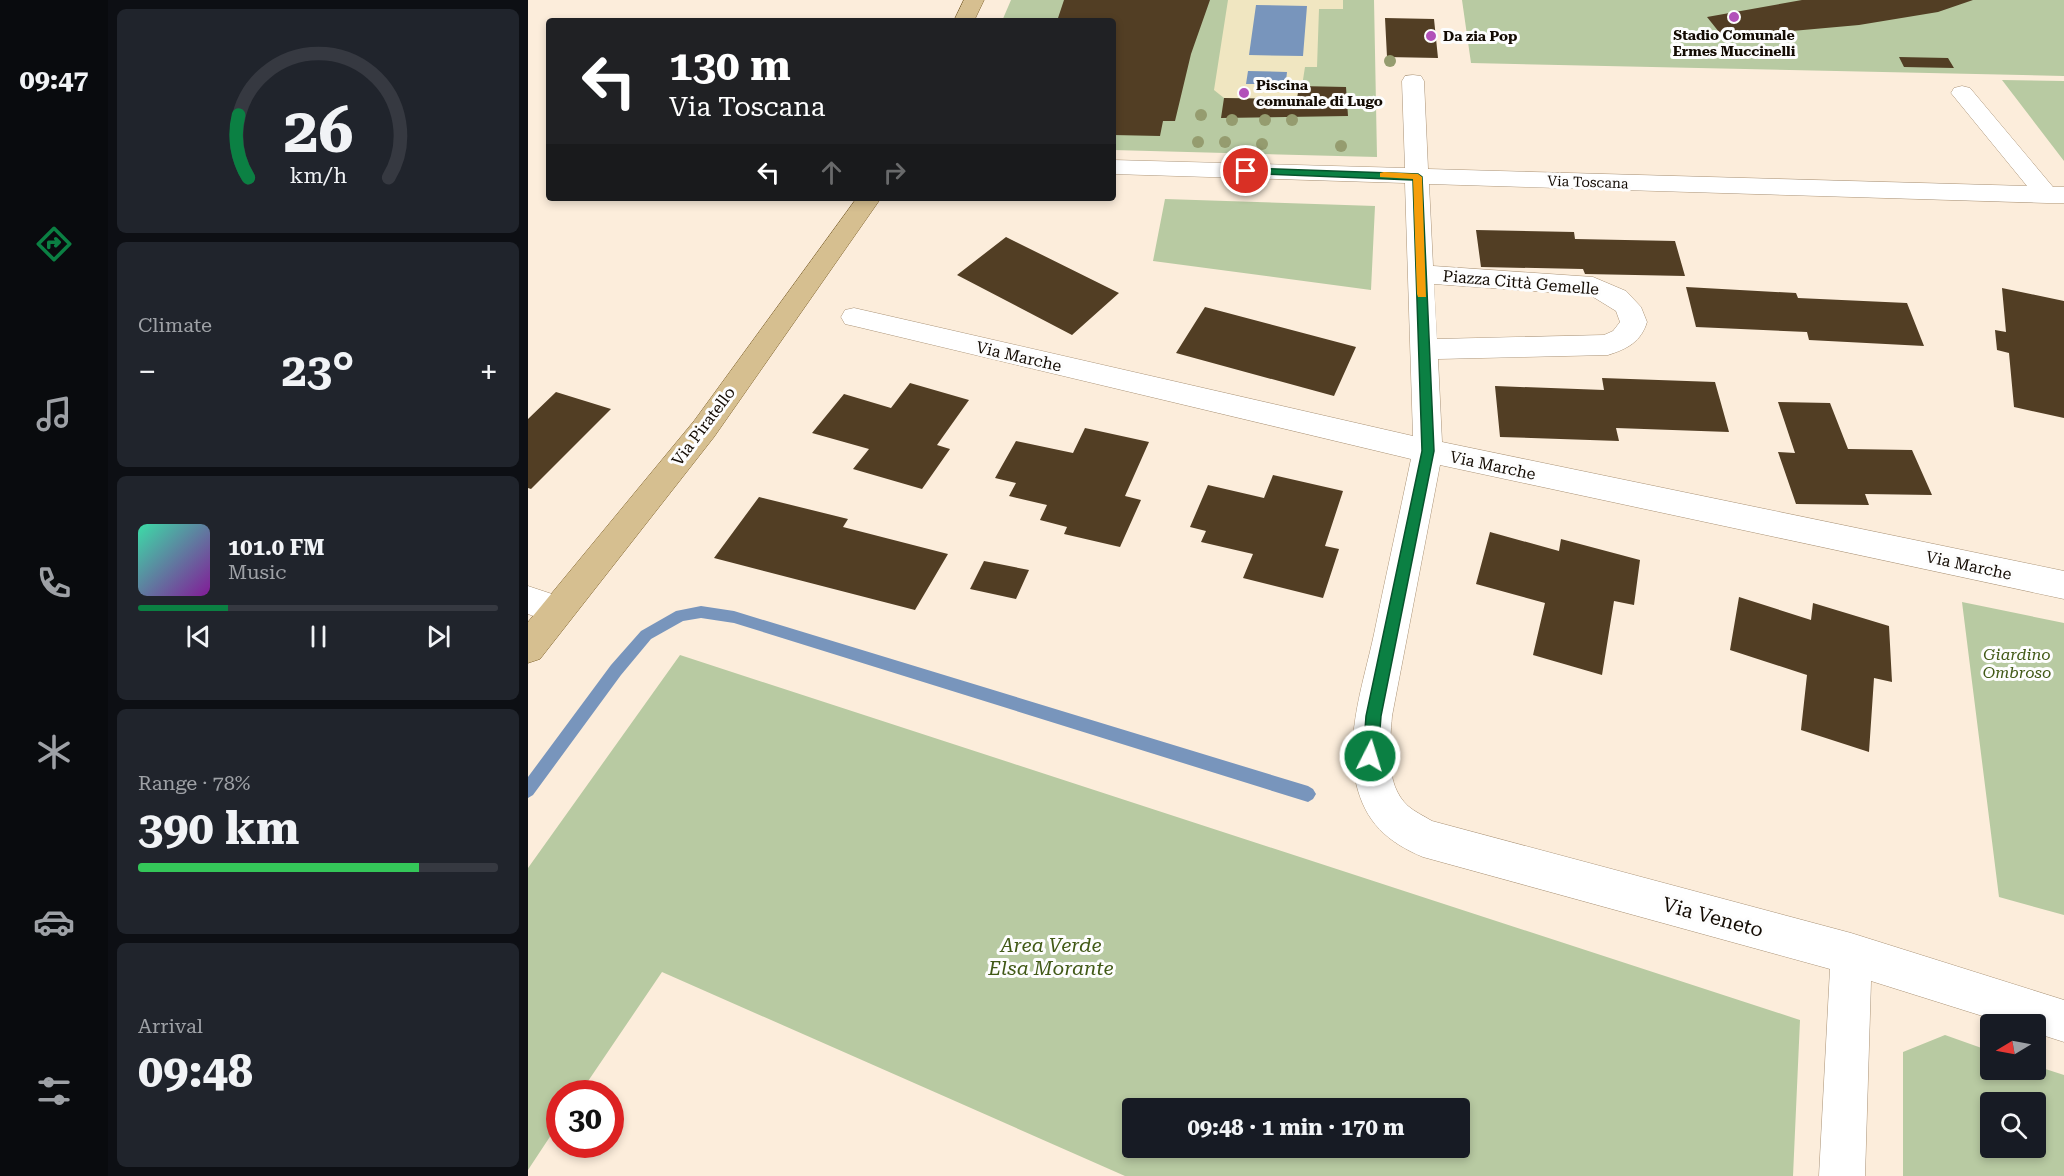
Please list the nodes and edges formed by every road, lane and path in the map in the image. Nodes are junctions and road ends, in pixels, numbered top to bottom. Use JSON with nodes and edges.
{"nodes":[{"id":1,"x":974,"y":0,"type":"edge"},
{"id":2,"x":965,"y":18,"type":"edge"},
{"id":3,"x":1413,"y":81,"type":"dead end"},
{"id":4,"x":1962,"y":93,"type":"dead end"},
{"id":5,"x":1116,"y":167,"type":"edge"},
{"id":6,"x":1418,"y":177,"type":"junction"},
{"id":7,"x":2055,"y":195,"type":"edge"},
{"id":8,"x":867,"y":201,"type":"edge"},
{"id":9,"x":1422,"y":274,"type":"junction"},
{"id":10,"x":854,"y":317,"type":"dead end"},
{"id":11,"x":1424,"y":349,"type":"junction"},
{"id":12,"x":1428,"y":451,"type":"junction"},
{"id":13,"x":2064,"y":585,"type":"edge"},
{"id":14,"x":543,"y":605,"type":"edge"},
{"id":15,"x":528,"y":648,"type":"edge"},
{"id":16,"x":1851,"y":954,"type":"junction"},
{"id":17,"x":2064,"y":1021,"type":"edge"},
{"id":18,"x":1842,"y":1176,"type":"edge"}],
"edges":[{"from":1,"to":2,"type":"main road"},
{"from":3,"to":6,"type":"street","name":"Via Veneto"},
{"from":4,"to":7,"type":"street"},
{"from":5,"to":6,"type":"street","name":"Via Toscana"},
{"from":6,"to":7,"type":"street","name":"Via Toscana"},
{"from":6,"to":9,"type":"street","name":"Via Veneto"},
{"from":8,"to":14,"type":"main road","name":"Via Piratello"},
{"from":9,"to":11,"type":"street","name":"Via Veneto"},
{"from":9,"to":11,"type":"street","name":"Piazza Città Gemelle"},
{"from":10,"to":12,"type":"street","name":"Via Marche"},
{"from":11,"to":12,"type":"street","name":"Via Veneto"},
{"from":12,"to":13,"type":"street","name":"Via Marche"},
{"from":12,"to":16,"type":"street","name":"Via Veneto"},
{"from":14,"to":15,"type":"main road","name":"Via Piratello"},
{"from":16,"to":17,"type":"street","name":"Via Veneto"},
{"from":16,"to":18,"type":"street"}]}
